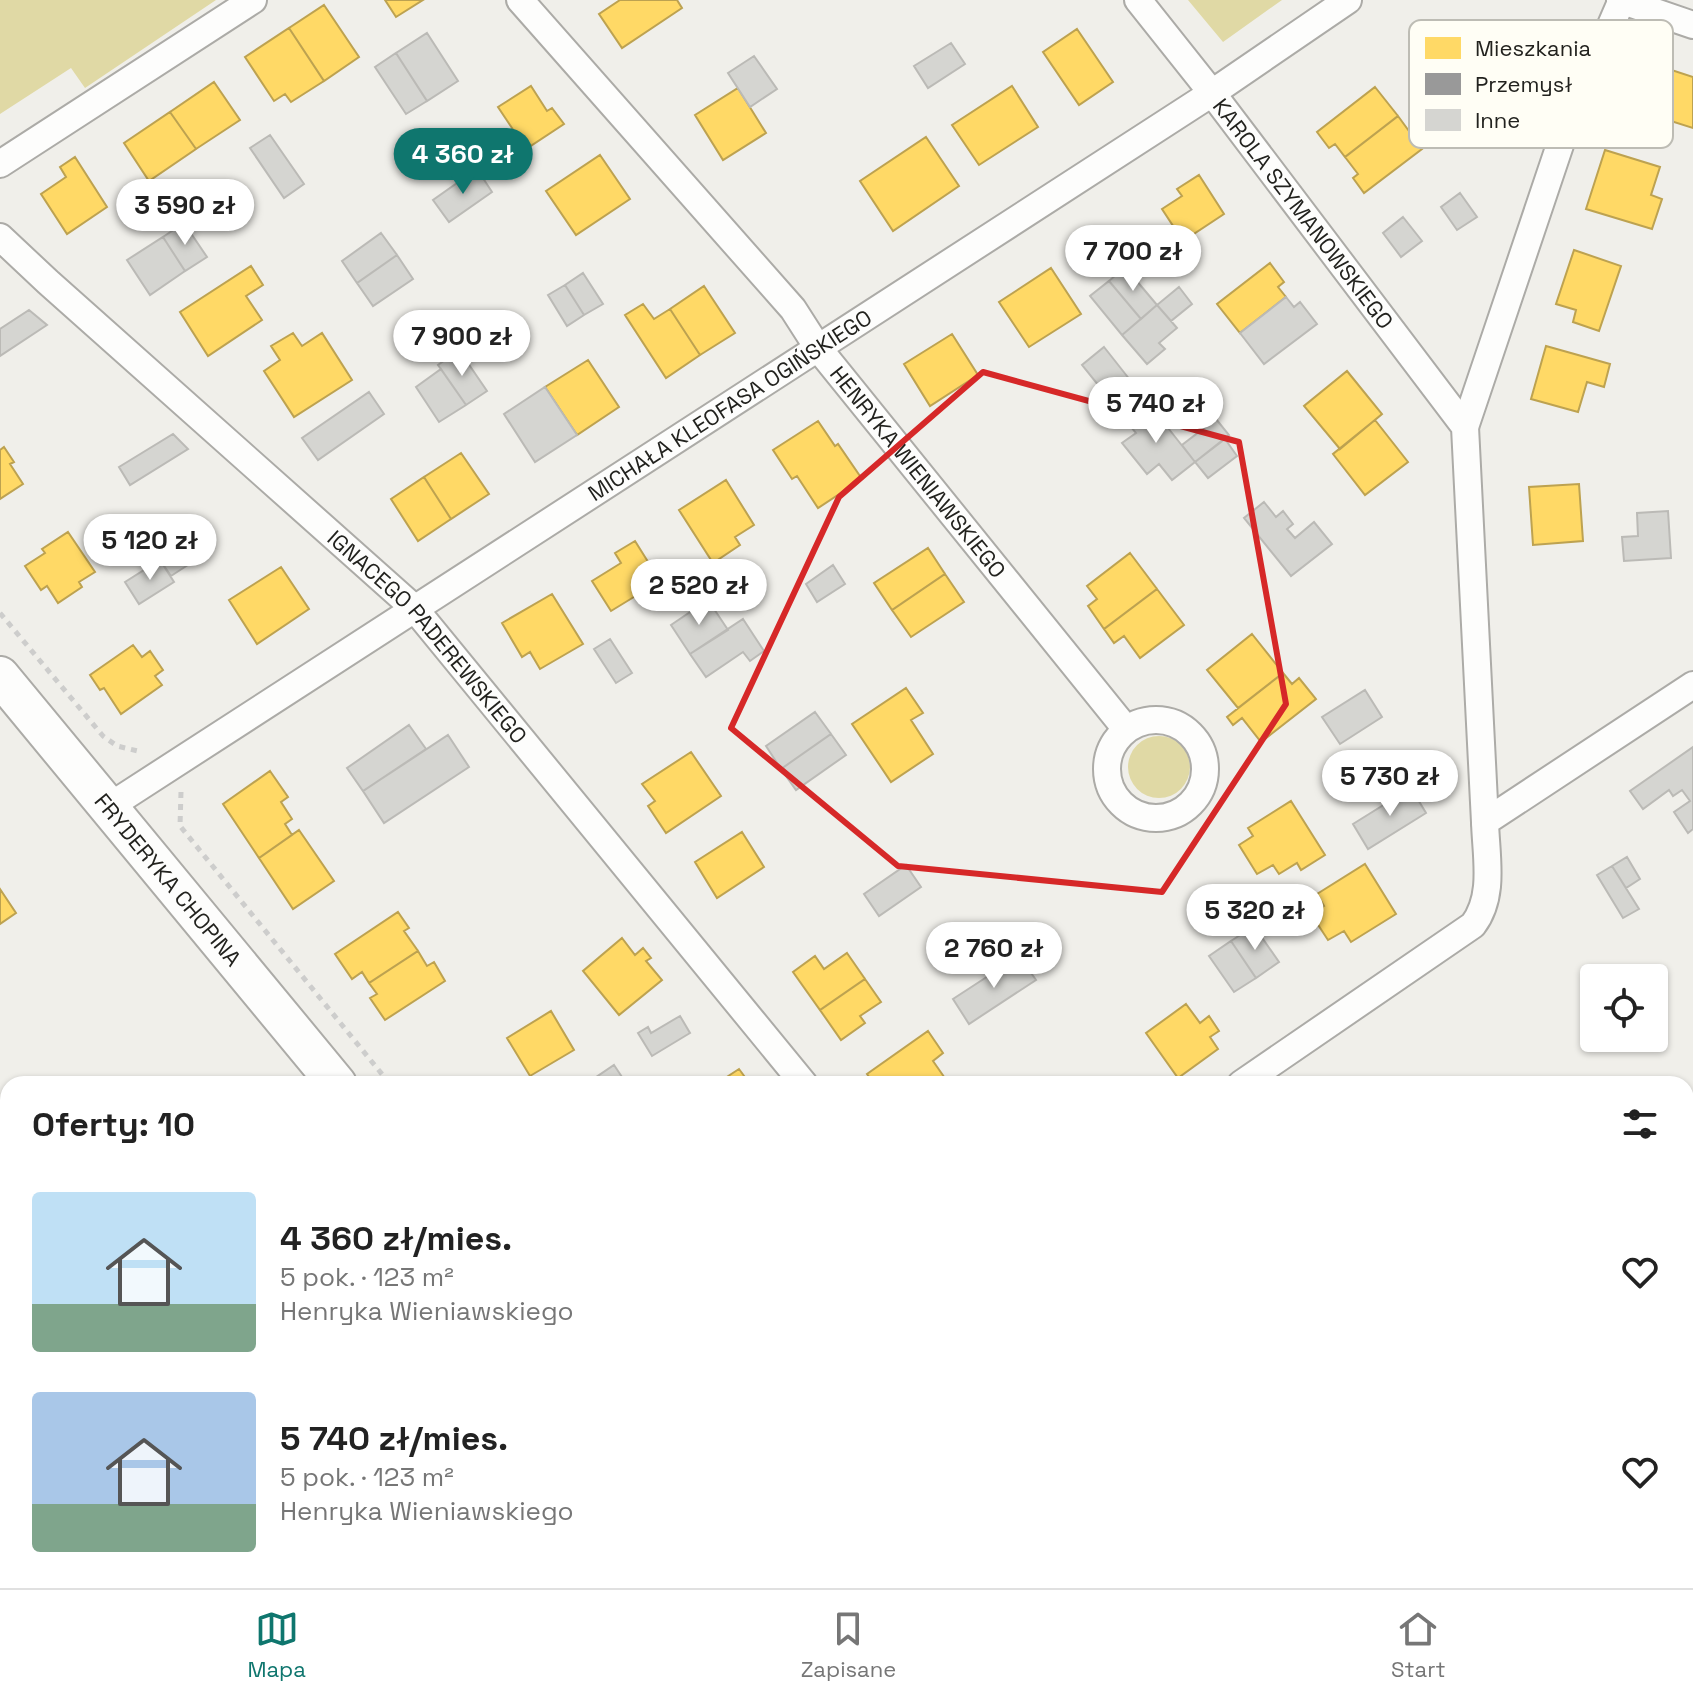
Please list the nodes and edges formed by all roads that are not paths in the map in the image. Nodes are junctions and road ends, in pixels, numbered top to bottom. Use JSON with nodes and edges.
{"nodes":[{"id":1,"x":253,"y":0,"type":"edge"},
{"id":2,"x":520,"y":0,"type":"edge"},
{"id":3,"x":1138,"y":0,"type":"edge"},
{"id":4,"x":1348,"y":0,"type":"edge"},
{"id":5,"x":1620,"y":1,"type":"edge"},
{"id":6,"x":1612,"y":20,"type":"edge"},
{"id":7,"x":1693,"y":25,"type":"edge"},
{"id":8,"x":1212,"y":93,"type":"junction"},
{"id":9,"x":1559,"y":148,"type":"edge"},
{"id":10,"x":0,"y":164,"type":"edge"},
{"id":11,"x":0,"y":237,"type":"edge"},
{"id":12,"x":818,"y":348,"type":"junction"},
{"id":13,"x":1465,"y":427,"type":"junction"},
{"id":14,"x":414,"y":608,"type":"junction"},
{"id":15,"x":0,"y":676,"type":"edge"},
{"id":16,"x":1693,"y":685,"type":"edge"},
{"id":17,"x":1126,"y":729,"type":"dead end"},
{"id":18,"x":110,"y":806,"type":"junction"},
{"id":19,"x":1485,"y":822,"type":"junction"},
{"id":20,"x":330,"y":1076,"type":"edge"},
{"id":21,"x":797,"y":1076,"type":"edge"},
{"id":22,"x":1253,"y":1076,"type":"edge"}],
"edges":[{"from":1,"to":10,"type":"street"},
{"from":2,"to":12,"type":"street","name":"HENRYKA WIENIAWSKIEGO"},
{"from":3,"to":8,"type":"street","name":"KAROLA SZYMANOWSKIEGO"},
{"from":4,"to":8,"type":"street","name":"MICHAŁA KLEOFASA OGIŃSKIEGO"},
{"from":5,"to":6,"type":"street"},
{"from":5,"to":7,"type":"street"},
{"from":8,"to":12,"type":"street","name":"MICHAŁA KLEOFASA OGIŃSKIEGO"},
{"from":8,"to":13,"type":"street","name":"KAROLA SZYMANOWSKIEGO"},
{"from":9,"to":13,"type":"street"},
{"from":11,"to":14,"type":"street","name":"IGNACEGO PADEREWSKIEGO"},
{"from":12,"to":14,"type":"street","name":"MICHAŁA KLEOFASA OGIŃSKIEGO"},
{"from":12,"to":17,"type":"street","name":"HENRYKA WIENIAWSKIEGO"},
{"from":13,"to":19,"type":"street"},
{"from":14,"to":18,"type":"street","name":"MICHAŁA KLEOFASA OGIŃSKIEGO"},
{"from":14,"to":21,"type":"street","name":"IGNACEGO PADEREWSKIEGO"},
{"from":15,"to":18,"type":"street","name":"FRYDERYKA CHOPINA"},
{"from":16,"to":19,"type":"street"},
{"from":18,"to":20,"type":"street","name":"FRYDERYKA CHOPINA"},
{"from":19,"to":22,"type":"street"}]}
